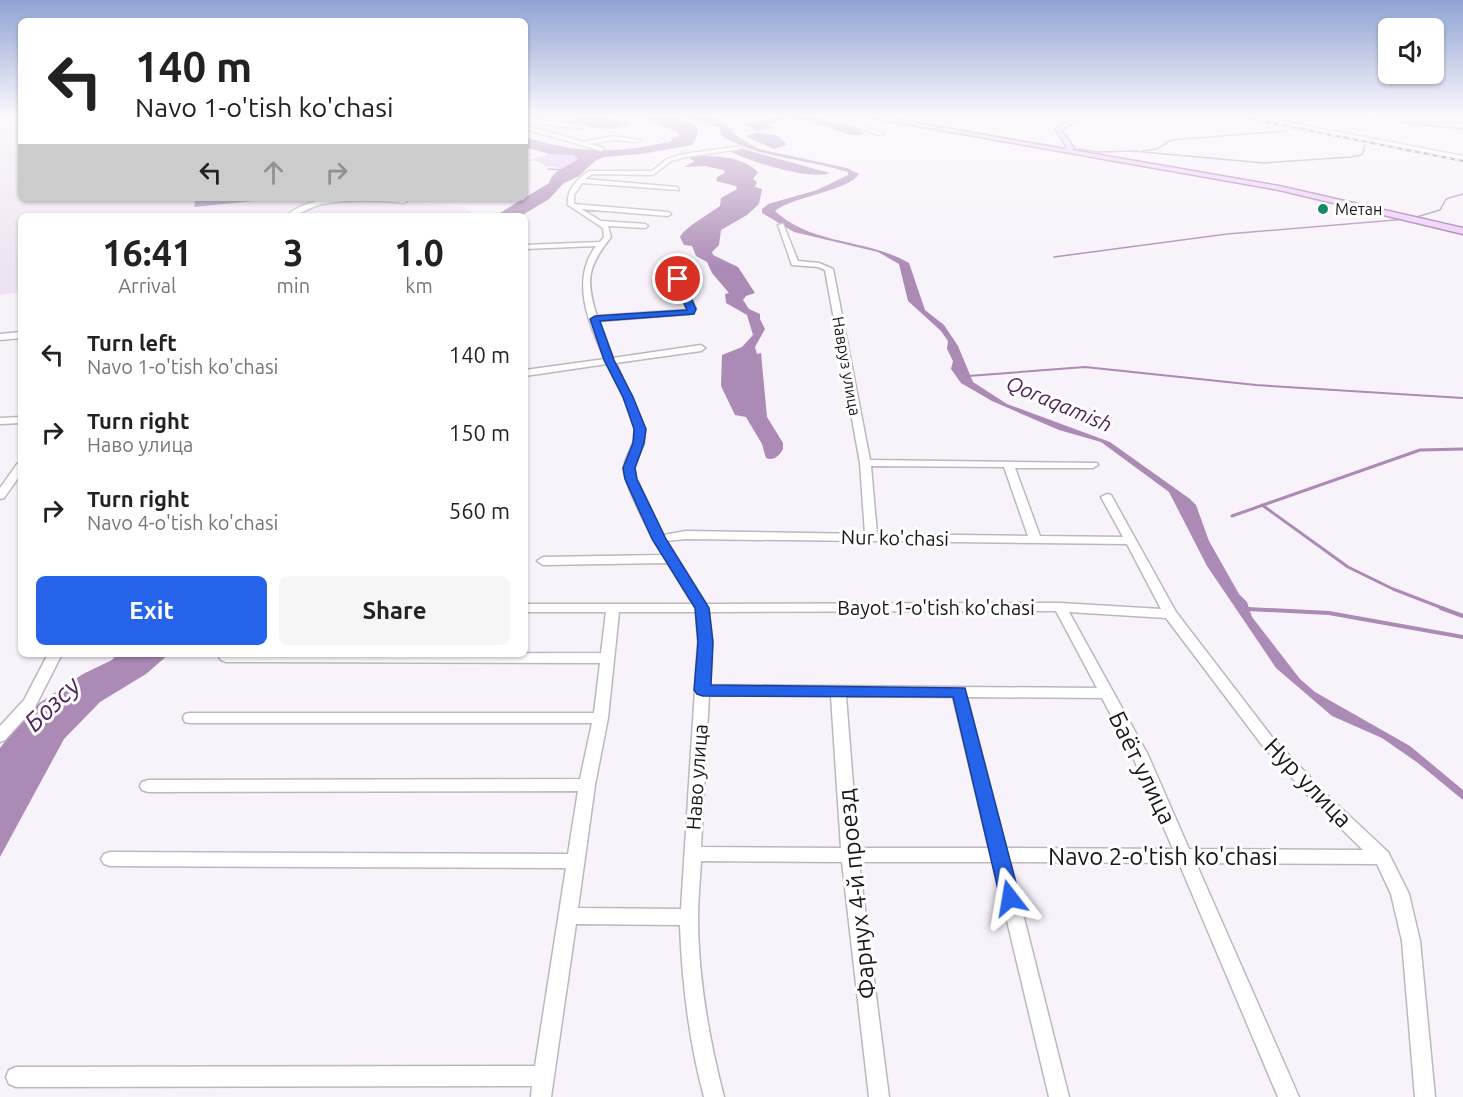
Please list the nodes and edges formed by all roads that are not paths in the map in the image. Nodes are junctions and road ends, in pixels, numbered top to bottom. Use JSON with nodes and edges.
{"nodes":[{"id":1,"x":662,"y":167,"type":"edge"},
{"id":2,"x":1165,"y":167,"type":"edge"},
{"id":3,"x":582,"y":181,"type":"junction"},
{"id":4,"x":677,"y":189,"type":"dead end"},
{"id":5,"x":345,"y":201,"type":"edge"},
{"id":6,"x":574,"y":206,"type":"junction"},
{"id":7,"x":295,"y":213,"type":"edge"},
{"id":8,"x":668,"y":214,"type":"dead end"},
{"id":9,"x":600,"y":223,"type":"junction"},
{"id":10,"x":781,"y":225,"type":"dead end"},
{"id":11,"x":645,"y":226,"type":"dead end"},
{"id":12,"x":1463,"y":231,"type":"edge"},
{"id":13,"x":601,"y":244,"type":"junction"},
{"id":14,"x":528,"y":247,"type":"edge"},
{"id":15,"x":670,"y":263,"type":"dead end"},
{"id":16,"x":595,"y":319,"type":"junction"},
{"id":17,"x":18,"y":335,"type":"edge"},
{"id":18,"x":0,"y":337,"type":"edge"},
{"id":19,"x":701,"y":348,"type":"dead end"},
{"id":20,"x":609,"y":360,"type":"junction"},
{"id":21,"x":528,"y":373,"type":"edge"},
{"id":22,"x":18,"y":420,"type":"edge"},
{"id":23,"x":0,"y":421,"type":"edge"},
{"id":24,"x":865,"y":463,"type":"junction"},
{"id":25,"x":1008,"y":464,"type":"junction"},
{"id":26,"x":1093,"y":465,"type":"dead end"},
{"id":27,"x":18,"y":470,"type":"edge"},
{"id":28,"x":0,"y":496,"type":"edge"},
{"id":29,"x":1107,"y":497,"type":"dead end"},
{"id":30,"x":871,"y":537,"type":"junction"},
{"id":31,"x":659,"y":539,"type":"junction"},
{"id":32,"x":1035,"y":540,"type":"junction"},
{"id":33,"x":1132,"y":541,"type":"junction"},
{"id":34,"x":671,"y":559,"type":"junction"},
{"id":35,"x":543,"y":561,"type":"dead end"},
{"id":36,"x":613,"y":607,"type":"junction"},
{"id":37,"x":528,"y":608,"type":"edge"},
{"id":38,"x":702,"y":608,"type":"junction"},
{"id":39,"x":1060,"y":608,"type":"junction"},
{"id":40,"x":1170,"y":614,"type":"junction"},
{"id":41,"x":53,"y":657,"type":"edge"},
{"id":42,"x":226,"y":657,"type":"dead end"},
{"id":43,"x":607,"y":658,"type":"junction"},
{"id":44,"x":703,"y":690,"type":"junction"},
{"id":45,"x":838,"y":691,"type":"junction"},
{"id":46,"x":959,"y":692,"type":"junction"},
{"id":47,"x":1105,"y":693,"type":"junction"},
{"id":48,"x":190,"y":718,"type":"dead end"},
{"id":49,"x":601,"y":718,"type":"junction"},
{"id":50,"x":0,"y":736,"type":"edge"},
{"id":51,"x":587,"y":785,"type":"junction"},
{"id":52,"x":148,"y":786,"type":"dead end"},
{"id":53,"x":693,"y":854,"type":"junction"},
{"id":54,"x":850,"y":855,"type":"junction"},
{"id":55,"x":1000,"y":856,"type":"junction"},
{"id":56,"x":1382,"y":857,"type":"junction"},
{"id":57,"x":1185,"y":858,"type":"junction"},
{"id":58,"x":110,"y":859,"type":"dead end"},
{"id":59,"x":576,"y":861,"type":"junction"},
{"id":60,"x":568,"y":916,"type":"junction"},
{"id":61,"x":690,"y":917,"type":"junction"},
{"id":62,"x":545,"y":1076,"type":"junction"},
{"id":63,"x":16,"y":1077,"type":"dead end"},
{"id":64,"x":541,"y":1097,"type":"edge"},
{"id":65,"x":714,"y":1097,"type":"edge"},
{"id":66,"x":879,"y":1097,"type":"edge"},
{"id":67,"x":1059,"y":1097,"type":"edge"},
{"id":68,"x":1289,"y":1097,"type":"edge"},
{"id":69,"x":1425,"y":1097,"type":"edge"}],
"edges":[{"from":1,"to":3,"type":"street"},
{"from":2,"to":12,"type":"main road"},
{"from":3,"to":4,"type":"street"},
{"from":3,"to":6,"type":"street"},
{"from":5,"to":7,"type":"street"},
{"from":6,"to":8,"type":"street"},
{"from":6,"to":9,"type":"street"},
{"from":9,"to":11,"type":"street"},
{"from":9,"to":13,"type":"street","name":"Наво улица"},
{"from":10,"to":24,"type":"street","name":"Навруз улица"},
{"from":13,"to":14,"type":"street"},
{"from":13,"to":16,"type":"street","name":"Наво улица"},
{"from":15,"to":16,"type":"street"},
{"from":16,"to":20,"type":"street","name":"Наво улица"},
{"from":17,"to":18,"type":"street"},
{"from":19,"to":20,"type":"street"},
{"from":20,"to":21,"type":"street"},
{"from":20,"to":31,"type":"street","name":"Наво улица"},
{"from":22,"to":23,"type":"street"},
{"from":24,"to":25,"type":"street"},
{"from":24,"to":30,"type":"street","name":"Навруз улица"},
{"from":25,"to":26,"type":"street"},
{"from":25,"to":32,"type":"street"},
{"from":27,"to":28,"type":"street"},
{"from":29,"to":33,"type":"street","name":"Нур улица"},
{"from":30,"to":31,"type":"street","name":"Nur ko'chasi"},
{"from":30,"to":32,"type":"street","name":"Nur ko'chasi"},
{"from":31,"to":34,"type":"street","name":"Наво улица"},
{"from":32,"to":33,"type":"street","name":"Nur ko'chasi"},
{"from":33,"to":40,"type":"street","name":"Нур улица"},
{"from":34,"to":35,"type":"street"},
{"from":34,"to":38,"type":"street","name":"Наво улица"},
{"from":36,"to":37,"type":"street","name":"Bayot 1-o'tish ko'chasi"},
{"from":36,"to":38,"type":"street","name":"Bayot 1-o'tish ko'chasi"},
{"from":36,"to":43,"type":"street"},
{"from":38,"to":39,"type":"street","name":"Bayot 1-o'tish ko'chasi"},
{"from":38,"to":44,"type":"street","name":"Наво улица"},
{"from":39,"to":40,"type":"street","name":"Bayot 1-o'tish ko'chasi"},
{"from":39,"to":47,"type":"street","name":"Баёт улица"},
{"from":40,"to":56,"type":"street","name":"Нур улица"},
{"from":41,"to":50,"type":"street"},
{"from":42,"to":43,"type":"street"},
{"from":43,"to":49,"type":"street"},
{"from":44,"to":45,"type":"street"},
{"from":44,"to":53,"type":"street","name":"Наво улица"},
{"from":45,"to":46,"type":"street"},
{"from":45,"to":54,"type":"street","name":"Фарнух 4-й проезд"},
{"from":46,"to":47,"type":"street"},
{"from":46,"to":55,"type":"street"},
{"from":47,"to":57,"type":"street","name":"Баёт улица"},
{"from":48,"to":49,"type":"street"},
{"from":49,"to":51,"type":"street"},
{"from":51,"to":52,"type":"street"},
{"from":51,"to":59,"type":"street"},
{"from":53,"to":54,"type":"street","name":"Navo 2-o'tish ko'chasi"},
{"from":53,"to":61,"type":"street","name":"Наво улица"},
{"from":54,"to":55,"type":"street","name":"Navo 2-o'tish ko'chasi"},
{"from":54,"to":66,"type":"street","name":"Фарнух 4-й проезд"},
{"from":55,"to":57,"type":"street","name":"Navo 2-o'tish ko'chasi"},
{"from":55,"to":67,"type":"street"},
{"from":56,"to":57,"type":"street","name":"Navo 2-o'tish ko'chasi"},
{"from":56,"to":69,"type":"street","name":"Нур улица"},
{"from":57,"to":68,"type":"street","name":"Баёт улица"},
{"from":58,"to":59,"type":"street"},
{"from":59,"to":60,"type":"street"},
{"from":60,"to":61,"type":"street"},
{"from":60,"to":62,"type":"street"},
{"from":61,"to":65,"type":"street","name":"Наво улица"},
{"from":62,"to":63,"type":"street"},
{"from":62,"to":64,"type":"street"}]}
